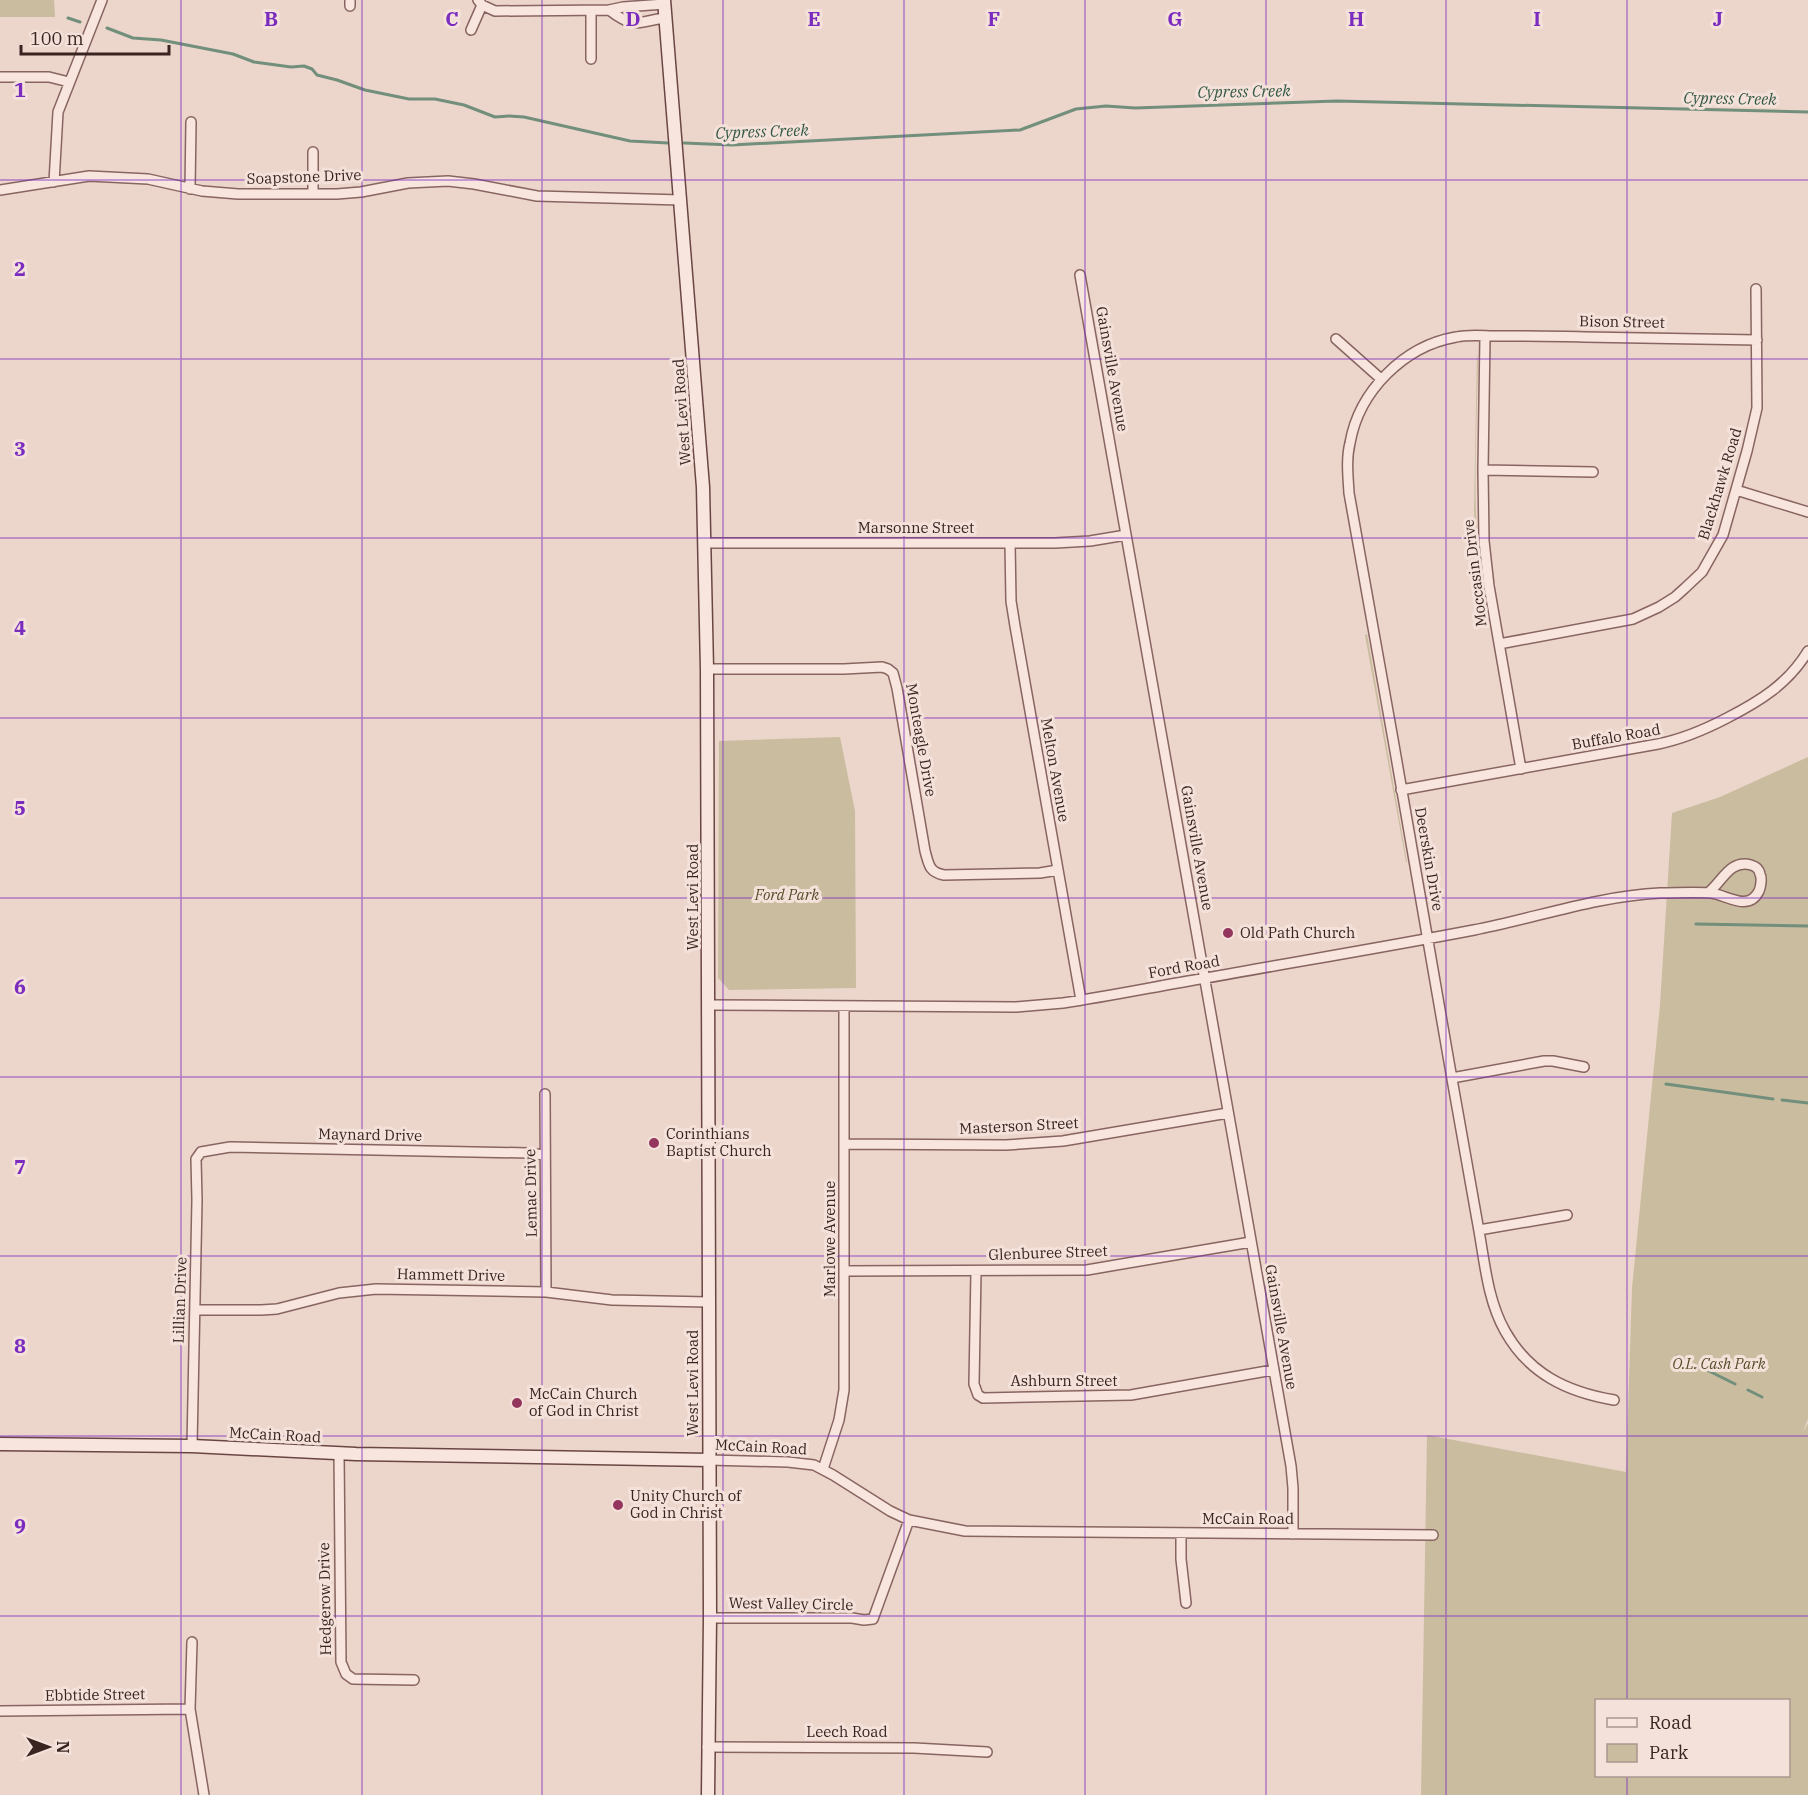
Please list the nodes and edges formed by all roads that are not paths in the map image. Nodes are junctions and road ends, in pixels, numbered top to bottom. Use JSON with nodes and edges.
{"nodes":[{"id":1,"x":102,"y":0,"type":"edge"},
{"id":2,"x":480,"y":2,"type":"edge"},
{"id":3,"x":664,"y":2,"type":"edge"},
{"id":4,"x":609,"y":10,"type":"junction"},
{"id":5,"x":591,"y":11,"type":"junction"},
{"id":6,"x":666,"y":18,"type":"junction"},
{"id":7,"x":471,"y":30,"type":"dead end"},
{"id":8,"x":591,"y":58,"type":"dead end"},
{"id":9,"x":0,"y":76,"type":"edge"},
{"id":10,"x":69,"y":82,"type":"junction"},
{"id":11,"x":191,"y":122,"type":"dead end"},
{"id":12,"x":313,"y":152,"type":"dead end"},
{"id":13,"x":54,"y":182,"type":"junction"},
{"id":14,"x":190,"y":189,"type":"junction"},
{"id":15,"x":0,"y":190,"type":"edge"},
{"id":16,"x":313,"y":194,"type":"junction"},
{"id":17,"x":681,"y":200,"type":"junction"},
{"id":18,"x":1080,"y":275,"type":"dead end"},
{"id":19,"x":1756,"y":289,"type":"dead end"},
{"id":20,"x":1485,"y":336,"type":"junction"},
{"id":21,"x":1336,"y":339,"type":"dead end"},
{"id":22,"x":1757,"y":340,"type":"junction"},
{"id":23,"x":1381,"y":380,"type":"junction"},
{"id":24,"x":1483,"y":470,"type":"junction"},
{"id":25,"x":1593,"y":472,"type":"dead end"},
{"id":26,"x":1736,"y":490,"type":"junction"},
{"id":27,"x":1808,"y":512,"type":"edge"},
{"id":28,"x":1126,"y":535,"type":"junction"},
{"id":29,"x":705,"y":543,"type":"junction"},
{"id":30,"x":1010,"y":543,"type":"junction"},
{"id":31,"x":1499,"y":644,"type":"junction"},
{"id":32,"x":1808,"y":651,"type":"edge"},
{"id":33,"x":707,"y":669,"type":"junction"},
{"id":34,"x":1521,"y":769,"type":"junction"},
{"id":35,"x":1401,"y":790,"type":"junction"},
{"id":36,"x":1058,"y":870,"type":"junction"},
{"id":37,"x":1708,"y":892,"type":"junction"},
{"id":38,"x":1428,"y":939,"type":"junction"},
{"id":39,"x":1205,"y":978,"type":"junction"},
{"id":40,"x":1081,"y":1000,"type":"junction"},
{"id":41,"x":708,"y":1005,"type":"junction"},
{"id":42,"x":844,"y":1006,"type":"junction"},
{"id":43,"x":1584,"y":1067,"type":"dead end"},
{"id":44,"x":1452,"y":1078,"type":"junction"},
{"id":45,"x":545,"y":1094,"type":"dead end"},
{"id":46,"x":1228,"y":1113,"type":"junction"},
{"id":47,"x":844,"y":1144,"type":"junction"},
{"id":48,"x":198,"y":1155,"type":"joint"},
{"id":49,"x":544,"y":1155,"type":"junction"},
{"id":50,"x":1567,"y":1215,"type":"dead end"},
{"id":51,"x":1479,"y":1230,"type":"junction"},
{"id":52,"x":1251,"y":1242,"type":"junction"},
{"id":53,"x":845,"y":1271,"type":"junction"},
{"id":54,"x":976,"y":1271,"type":"junction"},
{"id":55,"x":546,"y":1292,"type":"junction"},
{"id":56,"x":708,"y":1302,"type":"junction"},
{"id":57,"x":195,"y":1310,"type":"junction"},
{"id":58,"x":1273,"y":1370,"type":"junction"},
{"id":59,"x":1614,"y":1400,"type":"dead end"},
{"id":60,"x":0,"y":1444,"type":"edge"},
{"id":61,"x":192,"y":1446,"type":"junction"},
{"id":62,"x":339,"y":1453,"type":"junction"},
{"id":63,"x":709,"y":1460,"type":"junction"},
{"id":64,"x":823,"y":1469,"type":"junction"},
{"id":65,"x":909,"y":1520,"type":"junction"},
{"id":66,"x":1181,"y":1534,"type":"junction"},
{"id":67,"x":1293,"y":1534,"type":"junction"},
{"id":68,"x":1432,"y":1535,"type":"dead end"},
{"id":69,"x":1186,"y":1603,"type":"dead end"},
{"id":70,"x":710,"y":1618,"type":"junction"},
{"id":71,"x":192,"y":1642,"type":"dead end"},
{"id":72,"x":414,"y":1680,"type":"dead end"},
{"id":73,"x":190,"y":1709,"type":"junction"},
{"id":74,"x":0,"y":1710,"type":"edge"},
{"id":75,"x":707,"y":1747,"type":"junction"},
{"id":76,"x":987,"y":1752,"type":"dead end"},
{"id":77,"x":204,"y":1795,"type":"edge"},
{"id":78,"x":708,"y":1795,"type":"edge"}],
"edges":[{"from":1,"to":10,"type":"street"},
{"from":2,"to":5,"type":"street"},
{"from":2,"to":7,"type":"street"},
{"from":3,"to":4,"type":"street"},
{"from":3,"to":6,"type":"street","name":"West Levi Road"},
{"from":4,"to":5,"type":"street"},
{"from":4,"to":6,"type":"street"},
{"from":5,"to":8,"type":"street"},
{"from":6,"to":17,"type":"street","name":"West Levi Road"},
{"from":9,"to":10,"type":"street"},
{"from":10,"to":13,"type":"street"},
{"from":11,"to":14,"type":"street"},
{"from":12,"to":16,"type":"street"},
{"from":13,"to":14,"type":"street","name":"Soapstone Drive"},
{"from":13,"to":15,"type":"street","name":"Soapstone Drive"},
{"from":14,"to":16,"type":"street","name":"Soapstone Drive"},
{"from":16,"to":17,"type":"street","name":"Soapstone Drive"},
{"from":17,"to":29,"type":"street","name":"West Levi Road"},
{"from":18,"to":28,"type":"street","name":"Gainsville Avenue"},
{"from":19,"to":22,"type":"street","name":"Blackhawk Road"},
{"from":20,"to":22,"type":"street","name":"Bison Street"},
{"from":20,"to":23,"type":"street","name":"Deerskin Drive"},
{"from":20,"to":24,"type":"street","name":"Moccasin Drive"},
{"from":21,"to":23,"type":"street"},
{"from":22,"to":26,"type":"street","name":"Blackhawk Road"},
{"from":23,"to":35,"type":"street","name":"Deerskin Drive"},
{"from":24,"to":25,"type":"street"},
{"from":24,"to":31,"type":"street","name":"Moccasin Drive"},
{"from":26,"to":27,"type":"street"},
{"from":26,"to":31,"type":"street","name":"Blackhawk Road"},
{"from":28,"to":30,"type":"street","name":"Marsonne Street"},
{"from":28,"to":39,"type":"street","name":"Gainsville Avenue"},
{"from":29,"to":30,"type":"street","name":"Marsonne Street"},
{"from":29,"to":33,"type":"street","name":"West Levi Road"},
{"from":30,"to":36,"type":"street","name":"Melton Avenue"},
{"from":31,"to":34,"type":"street","name":"Moccasin Drive"},
{"from":32,"to":34,"type":"street","name":"Buffalo Road"},
{"from":33,"to":36,"type":"street","name":"Monteagle Drive"},
{"from":33,"to":41,"type":"street","name":"West Levi Road"},
{"from":34,"to":35,"type":"street","name":"Buffalo Road"},
{"from":35,"to":38,"type":"street","name":"Deerskin Drive"},
{"from":36,"to":40,"type":"street","name":"Melton Avenue"},
{"from":37,"to":37,"type":"street","name":"Ford Road"},
{"from":37,"to":38,"type":"street","name":"Ford Road"},
{"from":38,"to":39,"type":"street","name":"Ford Road"},
{"from":38,"to":44,"type":"street","name":"Deerskin Drive"},
{"from":39,"to":40,"type":"street","name":"Ford Road"},
{"from":39,"to":46,"type":"street","name":"Gainsville Avenue"},
{"from":40,"to":42,"type":"street","name":"Ford Road"},
{"from":41,"to":42,"type":"street","name":"Ford Road"},
{"from":41,"to":56,"type":"street","name":"West Levi Road"},
{"from":42,"to":47,"type":"street","name":"Marlowe Avenue"},
{"from":43,"to":44,"type":"street"},
{"from":44,"to":51,"type":"street","name":"Deerskin Drive"},
{"from":45,"to":49,"type":"street","name":"Lemac Drive"},
{"from":46,"to":47,"type":"street","name":"Masterson Street"},
{"from":46,"to":52,"type":"street","name":"Gainsville Avenue"},
{"from":47,"to":53,"type":"street","name":"Marlowe Avenue"},
{"from":48,"to":49,"type":"street","name":"Maynard Drive"},
{"from":48,"to":57,"type":"street","name":"Lillian Drive"},
{"from":49,"to":55,"type":"street","name":"Lemac Drive"},
{"from":50,"to":51,"type":"street"},
{"from":51,"to":59,"type":"street","name":"Deerskin Drive"},
{"from":52,"to":54,"type":"street","name":"Glenburee Street"},
{"from":52,"to":58,"type":"street","name":"Gainsville Avenue"},
{"from":53,"to":54,"type":"street","name":"Glenburee Street"},
{"from":53,"to":64,"type":"street","name":"Marlowe Avenue"},
{"from":54,"to":58,"type":"street","name":"Ashburn Street"},
{"from":55,"to":56,"type":"street","name":"Hammett Drive"},
{"from":55,"to":57,"type":"street","name":"Hammett Drive"},
{"from":56,"to":63,"type":"street","name":"West Levi Road"},
{"from":57,"to":61,"type":"street","name":"Lillian Drive"},
{"from":58,"to":67,"type":"street","name":"Gainsville Avenue"},
{"from":60,"to":61,"type":"street","name":"McCain Road"},
{"from":61,"to":62,"type":"street","name":"McCain Road"},
{"from":62,"to":63,"type":"street","name":"McCain Road"},
{"from":62,"to":72,"type":"street","name":"Hedgerow Drive"},
{"from":63,"to":64,"type":"street","name":"McCain Road"},
{"from":63,"to":70,"type":"street","name":"West Levi Road"},
{"from":64,"to":65,"type":"street","name":"McCain Road"},
{"from":65,"to":66,"type":"street","name":"McCain Road"},
{"from":65,"to":70,"type":"street","name":"West Valley Circle"},
{"from":66,"to":67,"type":"street","name":"McCain Road"},
{"from":66,"to":69,"type":"street"},
{"from":67,"to":68,"type":"street","name":"McCain Road"},
{"from":70,"to":75,"type":"street","name":"West Levi Road"},
{"from":71,"to":73,"type":"street"},
{"from":73,"to":74,"type":"street","name":"Ebbtide Street"},
{"from":73,"to":77,"type":"street"},
{"from":75,"to":76,"type":"street","name":"Leech Road"},
{"from":75,"to":78,"type":"street","name":"West Levi Road"}]}
